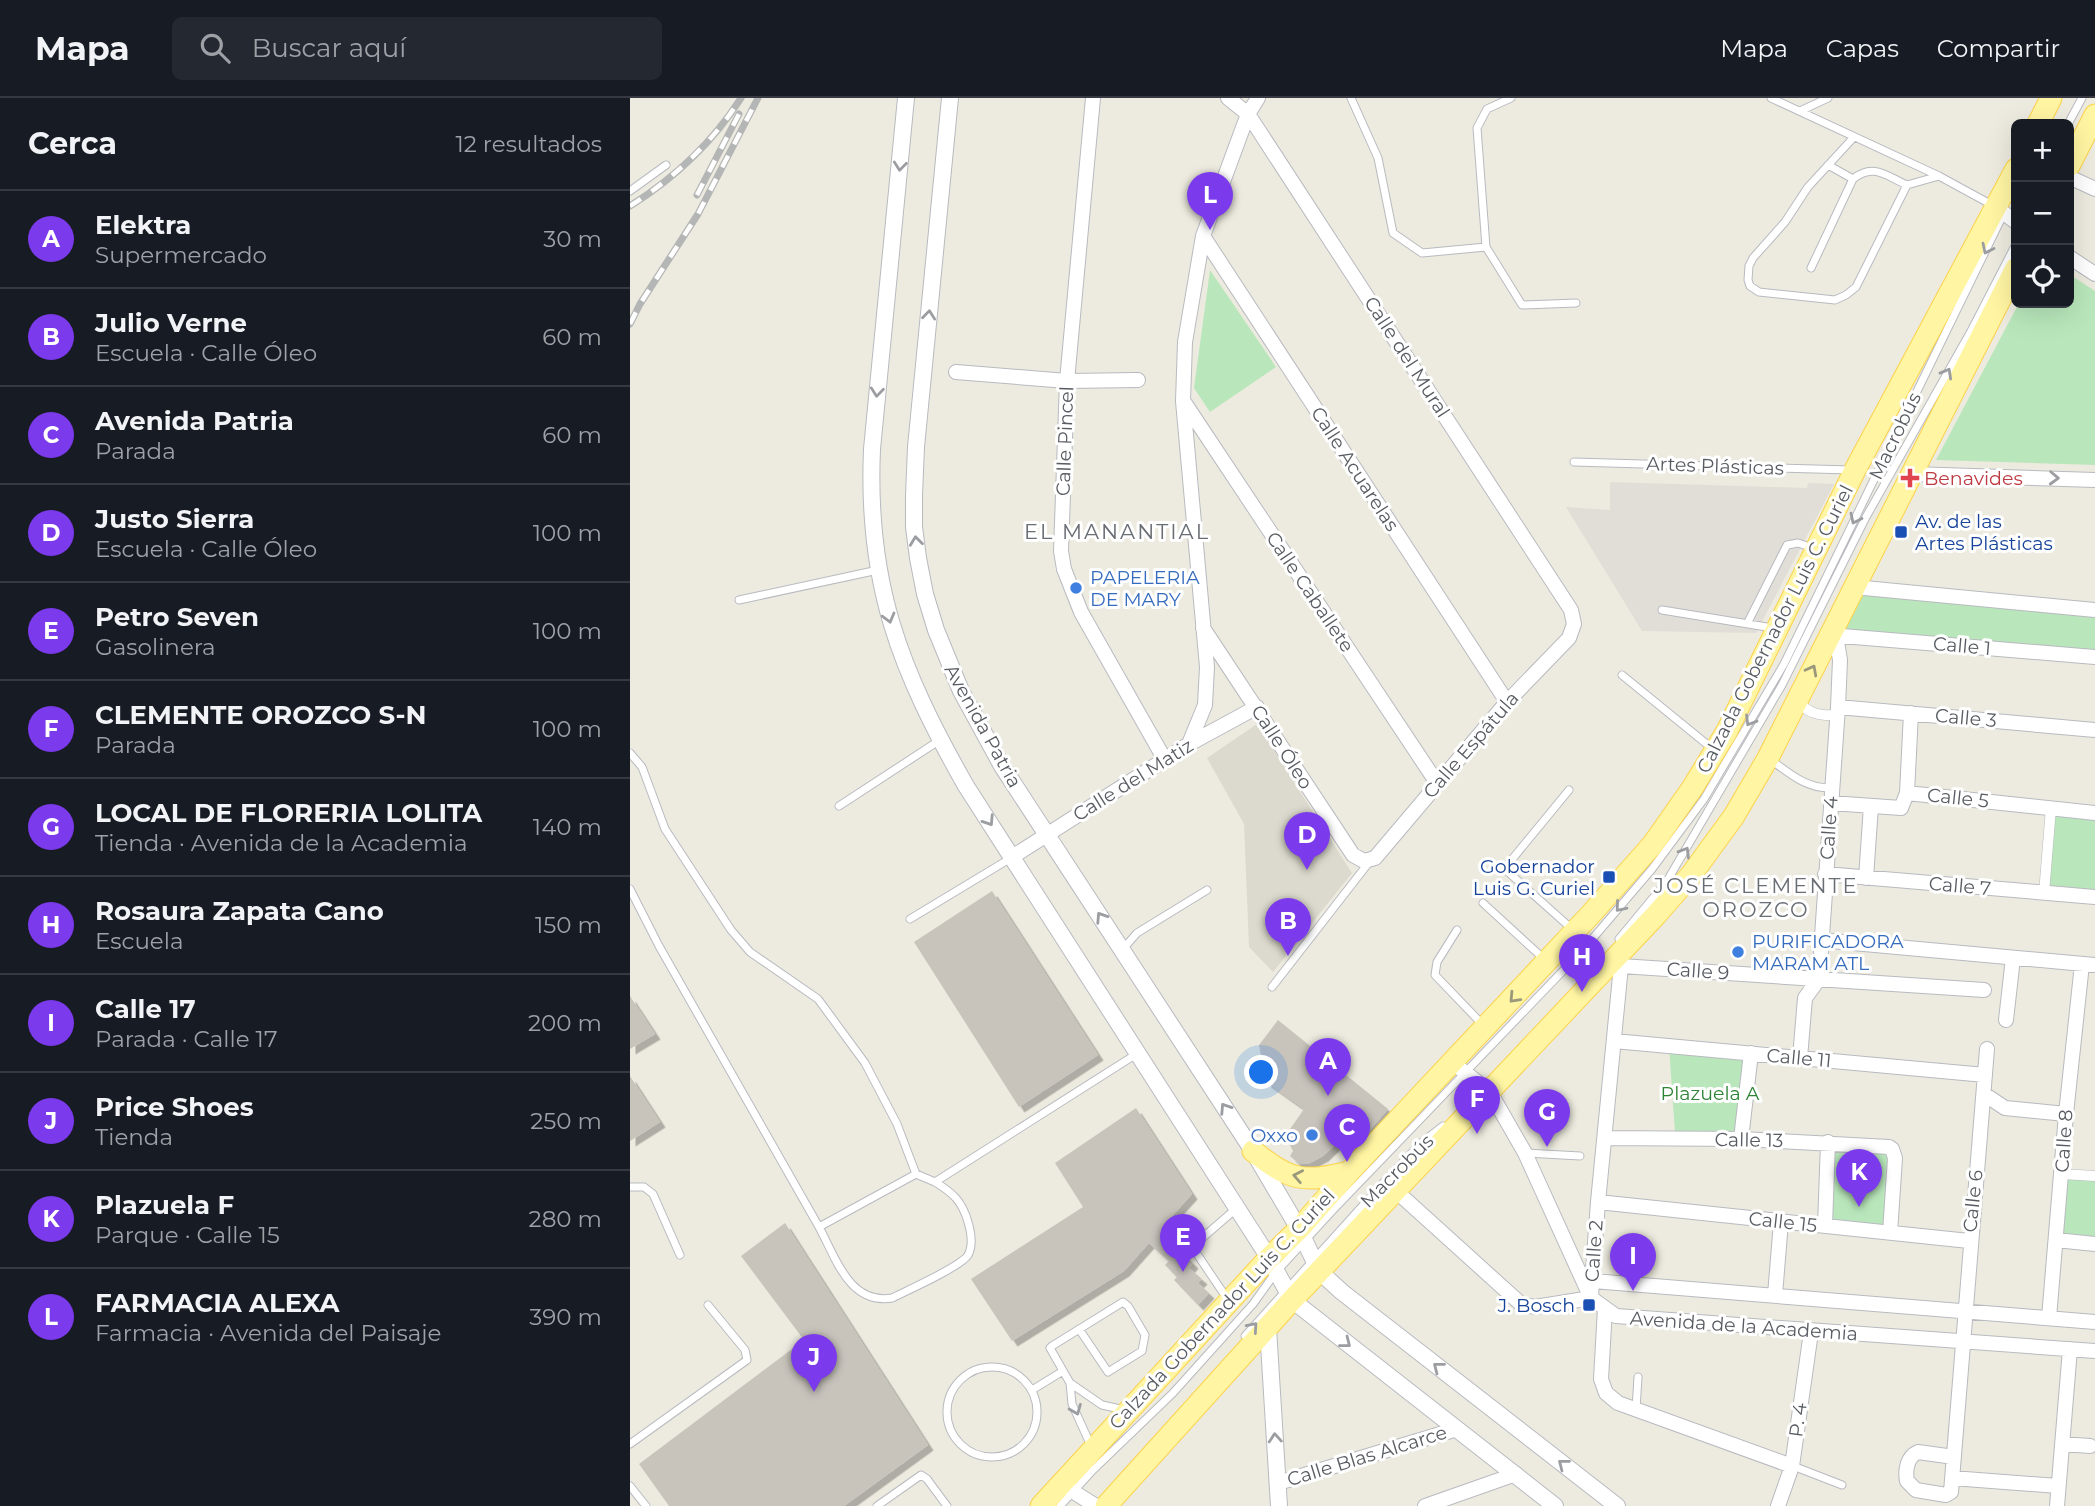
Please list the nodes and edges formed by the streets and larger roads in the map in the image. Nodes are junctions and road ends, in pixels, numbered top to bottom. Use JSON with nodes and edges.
{"nodes":[{"id":1,"x":906,"y":98,"type":"edge"},
{"id":2,"x":950,"y":98,"type":"edge"},
{"id":3,"x":1093,"y":98,"type":"edge"},
{"id":4,"x":1228,"y":98,"type":"edge"},
{"id":5,"x":1258,"y":98,"type":"edge"},
{"id":6,"x":2052,"y":98,"type":"edge"},
{"id":7,"x":1248,"y":114,"type":"junction"},
{"id":8,"x":2095,"y":115,"type":"edge"},
{"id":9,"x":2041,"y":119,"type":"edge"},
{"id":10,"x":2074,"y":156,"type":"edge"},
{"id":11,"x":2074,"y":179,"type":"edge"},
{"id":12,"x":2013,"y":182,"type":"edge"},
{"id":13,"x":2095,"y":189,"type":"edge"},
{"id":14,"x":2008,"y":209,"type":"edge"},
{"id":15,"x":1203,"y":236,"type":"junction"},
{"id":16,"x":2074,"y":260,"type":"edge"},
{"id":17,"x":2095,"y":274,"type":"edge"},
{"id":18,"x":2011,"y":278,"type":"edge"},
{"id":19,"x":957,"y":372,"type":"dead end"},
{"id":20,"x":1138,"y":380,"type":"dead end"},
{"id":21,"x":1067,"y":381,"type":"junction"},
{"id":22,"x":1183,"y":401,"type":"junction"},
{"id":23,"x":1912,"y":474,"type":"junction"},
{"id":24,"x":2093,"y":481,"type":"edge"},
{"id":25,"x":1854,"y":587,"type":"junction"},
{"id":26,"x":2095,"y":610,"type":"edge"},
{"id":27,"x":1574,"y":624,"type":"joint"},
{"id":28,"x":1203,"y":628,"type":"junction"},
{"id":29,"x":1833,"y":636,"type":"junction"},
{"id":30,"x":2095,"y":657,"type":"edge"},
{"id":31,"x":1796,"y":700,"type":"junction"},
{"id":32,"x":1507,"y":702,"type":"junction"},
{"id":33,"x":1257,"y":708,"type":"junction"},
{"id":34,"x":1838,"y":711,"type":"junction"},
{"id":35,"x":1911,"y":713,"type":"junction"},
{"id":36,"x":2095,"y":730,"type":"edge"},
{"id":37,"x":1189,"y":744,"type":"junction"},
{"id":38,"x":1165,"y":760,"type":"junction"},
{"id":39,"x":1437,"y":783,"type":"junction"},
{"id":40,"x":1907,"y":793,"type":"junction"},
{"id":41,"x":1830,"y":803,"type":"junction"},
{"id":42,"x":1871,"y":806,"type":"junction"},
{"id":43,"x":2051,"y":808,"type":"junction"},
{"id":44,"x":2095,"y":813,"type":"edge"},
{"id":45,"x":1048,"y":835,"type":"junction"},
{"id":46,"x":1012,"y":858,"type":"junction"},
{"id":47,"x":1367,"y":861,"type":"joint"},
{"id":48,"x":1825,"y":874,"type":"junction"},
{"id":49,"x":1866,"y":878,"type":"junction"},
{"id":50,"x":2044,"y":893,"type":"junction"},
{"id":51,"x":2095,"y":897,"type":"edge"},
{"id":52,"x":1820,"y":940,"type":"junction"},
{"id":53,"x":2014,"y":958,"type":"junction"},
{"id":54,"x":2089,"y":965,"type":"edge"},
{"id":55,"x":1621,"y":966,"type":"joint"},
{"id":56,"x":1819,"y":979,"type":"junction"},
{"id":57,"x":1984,"y":990,"type":"dead end"},
{"id":58,"x":2006,"y":1020,"type":"dead end"},
{"id":59,"x":1614,"y":1041,"type":"junction"},
{"id":60,"x":1987,"y":1049,"type":"dead end"},
{"id":61,"x":1751,"y":1053,"type":"junction"},
{"id":62,"x":1800,"y":1058,"type":"junction"},
{"id":63,"x":1460,"y":1067,"type":"junction"},
{"id":64,"x":1985,"y":1075,"type":"junction"},
{"id":65,"x":1488,"y":1089,"type":"junction"},
{"id":66,"x":1984,"y":1094,"type":"junction"},
{"id":67,"x":2066,"y":1114,"type":"junction"},
{"id":68,"x":1605,"y":1138,"type":"junction"},
{"id":69,"x":1741,"y":1139,"type":"junction"},
{"id":70,"x":1828,"y":1142,"type":"junction"},
{"id":71,"x":1253,"y":1151,"type":"junction"},
{"id":72,"x":1349,"y":1171,"type":"junction"},
{"id":73,"x":2062,"y":1174,"type":"junction"},
{"id":74,"x":2095,"y":1176,"type":"edge"},
{"id":75,"x":1396,"y":1191,"type":"junction"},
{"id":76,"x":1598,"y":1202,"type":"junction"},
{"id":77,"x":1781,"y":1222,"type":"junction"},
{"id":78,"x":1825,"y":1226,"type":"junction"},
{"id":79,"x":1889,"y":1233,"type":"junction"},
{"id":80,"x":1302,"y":1235,"type":"junction"},
{"id":81,"x":2056,"y":1240,"type":"junction"},
{"id":82,"x":1969,"y":1241,"type":"junction"},
{"id":83,"x":2095,"y":1244,"type":"edge"},
{"id":84,"x":1273,"y":1265,"type":"junction"},
{"id":85,"x":1317,"y":1265,"type":"junction"},
{"id":86,"x":1593,"y":1281,"type":"junction"},
{"id":87,"x":1289,"y":1295,"type":"junction"},
{"id":88,"x":1775,"y":1295,"type":"junction"},
{"id":89,"x":1591,"y":1298,"type":"junction"},
{"id":90,"x":1605,"y":1308,"type":"junction"},
{"id":91,"x":1966,"y":1311,"type":"junction"},
{"id":92,"x":2049,"y":1318,"type":"junction"},
{"id":93,"x":2095,"y":1322,"type":"edge"},
{"id":94,"x":1268,"y":1328,"type":"junction"},
{"id":95,"x":1811,"y":1332,"type":"junction"},
{"id":96,"x":1963,"y":1348,"type":"junction"},
{"id":97,"x":2070,"y":1349,"type":"junction"},
{"id":98,"x":2095,"y":1351,"type":"edge"},
{"id":99,"x":1457,"y":1429,"type":"junction"},
{"id":100,"x":2062,"y":1444,"type":"junction"},
{"id":101,"x":2093,"y":1446,"type":"edge"},
{"id":102,"x":1954,"y":1457,"type":"junction"},
{"id":103,"x":1792,"y":1466,"type":"junction"},
{"id":104,"x":1516,"y":1474,"type":"junction"},
{"id":105,"x":1952,"y":1478,"type":"junction"},
{"id":106,"x":1278,"y":1483,"type":"junction"},
{"id":107,"x":2058,"y":1486,"type":"junction"},
{"id":108,"x":1066,"y":1488,"type":"junction"},
{"id":109,"x":1099,"y":1504,"type":"edge"},
{"id":110,"x":1041,"y":1506,"type":"edge"},
{"id":111,"x":1279,"y":1506,"type":"edge"},
{"id":112,"x":1425,"y":1506,"type":"edge"},
{"id":113,"x":1555,"y":1506,"type":"edge"},
{"id":114,"x":1617,"y":1506,"type":"edge"},
{"id":115,"x":1778,"y":1506,"type":"edge"},
{"id":116,"x":2057,"y":1506,"type":"edge"}],
"edges":[{"from":1,"to":46,"type":"street","one_way":true},
{"from":45,"to":2,"type":"street","name":"Avenida Patria","one_way":true},
{"from":3,"to":21,"type":"street","name":"Calle Pincel"},
{"from":4,"to":7,"type":"street","name":"Calle del Mural"},
{"from":5,"to":7,"type":"street"},
{"from":6,"to":9,"type":"main road"},
{"from":7,"to":15,"type":"street"},
{"from":7,"to":27,"type":"street","name":"Calle del Mural"},
{"from":8,"to":10,"type":"main road"},
{"from":11,"to":13,"type":"street"},
{"from":12,"to":14,"type":"main road","name":"Calzada Gobernador Luis C. Curiel"},
{"from":14,"to":63,"type":"main road","name":"Calzada Gobernador Luis C. Curiel","one_way":true},
{"from":15,"to":22,"type":"street"},
{"from":15,"to":32,"type":"street","name":"Calle Acuarelas"},
{"from":16,"to":17,"type":"street"},
{"from":18,"to":23,"type":"main road"},
{"from":19,"to":21,"type":"street"},
{"from":20,"to":21,"type":"street"},
{"from":21,"to":38,"type":"street","name":"Calle Pincel"},
{"from":22,"to":28,"type":"street"},
{"from":22,"to":39,"type":"street","name":"Calle Caballete"},
{"from":23,"to":24,"type":"street","one_way":true},
{"from":23,"to":25,"type":"main road"},
{"from":25,"to":26,"type":"street"},
{"from":25,"to":29,"type":"main road"},
{"from":27,"to":32,"type":"street","name":"Calle Espátula"},
{"from":28,"to":33,"type":"street","name":"Calle Óleo"},
{"from":28,"to":37,"type":"street"},
{"from":29,"to":30,"type":"street","name":"Calle 1"},
{"from":31,"to":29,"type":"main road","one_way":true},
{"from":29,"to":34,"type":"street","name":"Calle 4"},
{"from":31,"to":34,"type":"street"},
{"from":31,"to":65,"type":"main road"},
{"from":32,"to":39,"type":"street","name":"Calle Espátula"},
{"from":33,"to":37,"type":"street","name":"Calle del Matiz"},
{"from":33,"to":47,"type":"street","name":"Calle Óleo"},
{"from":34,"to":35,"type":"street","name":"Calle 3"},
{"from":34,"to":41,"type":"street","name":"Calle 4"},
{"from":35,"to":36,"type":"street","name":"Calle 3"},
{"from":35,"to":40,"type":"street"},
{"from":37,"to":38,"type":"street","name":"Calle del Matiz"},
{"from":38,"to":45,"type":"street","name":"Calle del Matiz"},
{"from":39,"to":47,"type":"street","name":"Calle Espátula"},
{"from":40,"to":42,"type":"street","name":"Calle 5"},
{"from":40,"to":43,"type":"street","name":"Calle 5"},
{"from":41,"to":42,"type":"street","name":"Calle 5"},
{"from":41,"to":48,"type":"street","name":"Calle 4"},
{"from":42,"to":49,"type":"street"},
{"from":43,"to":44,"type":"street","name":"Calle 5"},
{"from":43,"to":50,"type":"street"},
{"from":45,"to":46,"type":"street","name":"Calle del Matiz"},
{"from":71,"to":45,"type":"street","name":"Avenida Patria","one_way":true},
{"from":46,"to":84,"type":"street"},
{"from":48,"to":49,"type":"street","name":"Calle 7"},
{"from":48,"to":52,"type":"street","name":"Calle 4"},
{"from":49,"to":50,"type":"street","name":"Calle 7"},
{"from":50,"to":51,"type":"street","name":"Calle 7"},
{"from":52,"to":53,"type":"street"},
{"from":52,"to":56,"type":"street","name":"Calle 4"},
{"from":53,"to":54,"type":"street"},
{"from":53,"to":58,"type":"street"},
{"from":54,"to":67,"type":"street","name":"Calle 8"},
{"from":55,"to":56,"type":"street","name":"Calle 9"},
{"from":55,"to":59,"type":"street","name":"Calle 2"},
{"from":56,"to":57,"type":"street","name":"Calle 9"},
{"from":56,"to":62,"type":"street","name":"Calle 4"},
{"from":59,"to":61,"type":"street","name":"Calle 11"},
{"from":59,"to":68,"type":"street","name":"Calle 2"},
{"from":60,"to":64,"type":"street","name":"Calle 6"},
{"from":61,"to":62,"type":"street","name":"Calle 11"},
{"from":61,"to":69,"type":"street"},
{"from":62,"to":64,"type":"street","name":"Calle 11"},
{"from":63,"to":65,"type":"street","name":"Avenida de la Academia"},
{"from":63,"to":72,"type":"main road","name":"Calzada Gobernador Luis C. Curiel"},
{"from":64,"to":66,"type":"street","name":"Calle 6"},
{"from":65,"to":75,"type":"main road"},
{"from":65,"to":89,"type":"street","name":"Avenida de la Academia"},
{"from":66,"to":67,"type":"street"},
{"from":66,"to":82,"type":"street","name":"Calle 6"},
{"from":67,"to":73,"type":"street","name":"Calle 8"},
{"from":68,"to":69,"type":"street","name":"Calle 13"},
{"from":68,"to":76,"type":"street","name":"Calle 2"},
{"from":69,"to":70,"type":"street","name":"Calle 13"},
{"from":70,"to":78,"type":"street"},
{"from":70,"to":79,"type":"street","name":"Calle 13"},
{"from":72,"to":71,"type":"main road","one_way":true},
{"from":71,"to":80,"type":"street","name":"Avenida Patria"},
{"from":72,"to":80,"type":"main road","name":"Calzada Gobernador Luis C. Curiel"},
{"from":73,"to":74,"type":"street"},
{"from":73,"to":81,"type":"street","name":"Calle 8"},
{"from":75,"to":85,"type":"main road"},
{"from":75,"to":89,"type":"street","name":"Calle 2"},
{"from":76,"to":77,"type":"street","name":"Calle 15"},
{"from":76,"to":86,"type":"street","name":"Calle 2"},
{"from":77,"to":78,"type":"street","name":"Calle 15"},
{"from":77,"to":88,"type":"street"},
{"from":78,"to":79,"type":"street","name":"Calle 15"},
{"from":79,"to":82,"type":"street","name":"Calle 15"},
{"from":80,"to":84,"type":"main road","name":"Calzada Gobernador Luis C. Curiel"},
{"from":80,"to":85,"type":"street","name":"Avenida Patria"},
{"from":81,"to":83,"type":"street"},
{"from":81,"to":92,"type":"street","name":"Calle 8"},
{"from":82,"to":91,"type":"street","name":"Calle 6"},
{"from":84,"to":87,"type":"street"},
{"from":84,"to":108,"type":"main road","name":"Calzada Gobernador Luis C. Curiel"},
{"from":85,"to":87,"type":"main road"},
{"from":114,"to":85,"type":"street","name":"Avenida Patria","one_way":true},
{"from":86,"to":88,"type":"street"},
{"from":86,"to":89,"type":"street","name":"Calle 2"},
{"from":87,"to":94,"type":"main road"},
{"from":87,"to":99,"type":"street","one_way":true},
{"from":88,"to":91,"type":"street"},
{"from":89,"to":90,"type":"street","name":"Avenida de la Academia"},
{"from":90,"to":95,"type":"street","name":"Avenida de la Academia"},
{"from":90,"to":103,"type":"street"},
{"from":91,"to":92,"type":"street"},
{"from":91,"to":96,"type":"street","name":"Calle 6"},
{"from":92,"to":93,"type":"street"},
{"from":106,"to":94,"type":"street","one_way":true},
{"from":94,"to":109,"type":"main road"},
{"from":95,"to":96,"type":"street","name":"Avenida de la Academia"},
{"from":95,"to":103,"type":"street","name":"P. 4"},
{"from":96,"to":97,"type":"street","name":"Avenida de la Academia"},
{"from":96,"to":102,"type":"street","name":"Calle 6"},
{"from":97,"to":98,"type":"street","name":"Avenida de la Academia"},
{"from":97,"to":100,"type":"street"},
{"from":99,"to":104,"type":"street"},
{"from":99,"to":106,"type":"street","name":"Calle Blas Alcarce"},
{"from":100,"to":101,"type":"street"},
{"from":100,"to":107,"type":"street"},
{"from":102,"to":105,"type":"street"},
{"from":102,"to":105,"type":"street"},
{"from":103,"to":115,"type":"street","name":"P. 4"},
{"from":104,"to":112,"type":"street"},
{"from":104,"to":113,"type":"street"},
{"from":105,"to":107,"type":"street"},
{"from":106,"to":111,"type":"street"},
{"from":107,"to":116,"type":"street"},
{"from":108,"to":109,"type":"street"},
{"from":108,"to":110,"type":"main road","name":"Calzada Gobernador Luis C. Curiel"}]}
